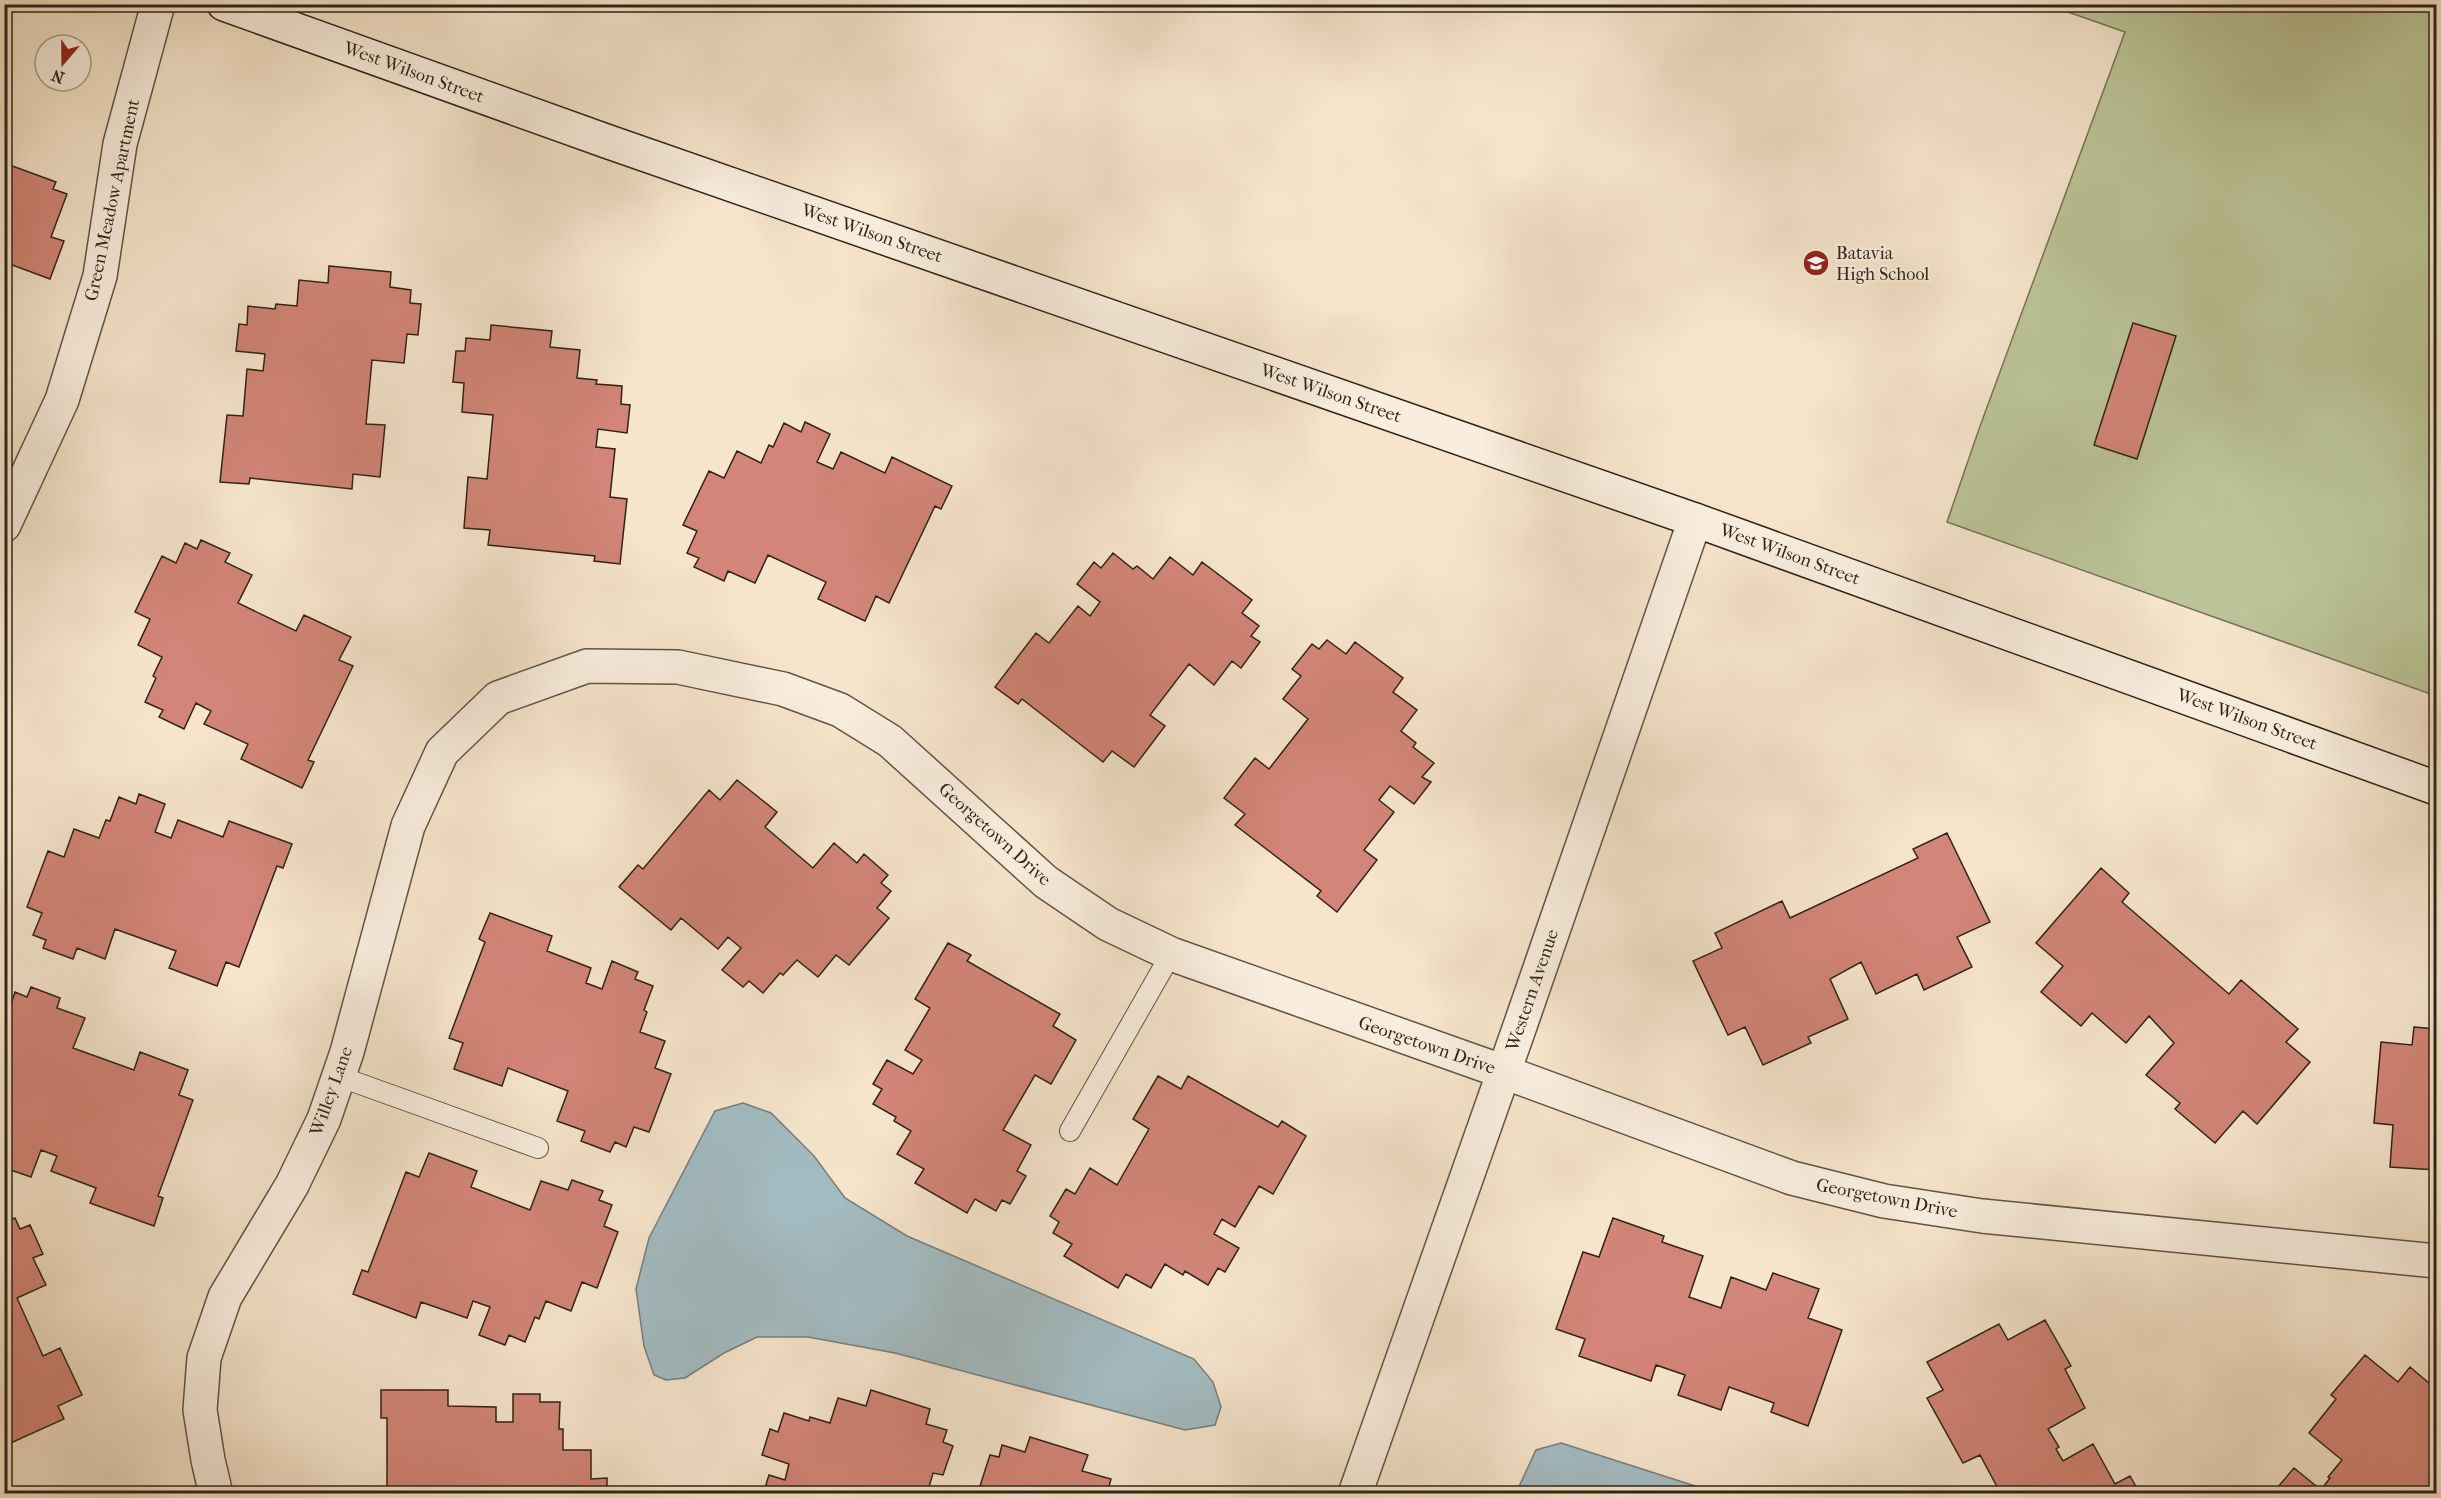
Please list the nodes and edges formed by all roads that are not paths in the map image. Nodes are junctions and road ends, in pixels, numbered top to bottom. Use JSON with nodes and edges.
{"nodes":[{"id":1,"x":158,"y":4,"type":"edge"},
{"id":2,"x":224,"y":4,"type":"edge"},
{"id":3,"x":1695,"y":520,"type":"junction"},
{"id":4,"x":4,"y":525,"type":"edge"},
{"id":5,"x":498,"y":698,"type":"joint"},
{"id":6,"x":2436,"y":788,"type":"edge"},
{"id":7,"x":1171,"y":954,"type":"junction"},
{"id":8,"x":1504,"y":1072,"type":"junction"},
{"id":9,"x":338,"y":1076,"type":"junction"},
{"id":10,"x":1070,"y":1131,"type":"dead end"},
{"id":11,"x":538,"y":1148,"type":"dead end"},
{"id":12,"x":2436,"y":1261,"type":"edge"},
{"id":13,"x":216,"y":1494,"type":"edge"},
{"id":14,"x":1354,"y":1494,"type":"edge"}],
"edges":[{"from":1,"to":4,"type":"street","name":"Green Meadow Apartment"},
{"from":2,"to":3,"type":"street","name":"West Wilson Street"},
{"from":3,"to":6,"type":"street","name":"West Wilson Street"},
{"from":3,"to":8,"type":"street","name":"Western Avenue"},
{"from":5,"to":7,"type":"street","name":"Georgetown Drive"},
{"from":5,"to":9,"type":"street","name":"Willey Lane"},
{"from":7,"to":8,"type":"street","name":"Georgetown Drive"},
{"from":7,"to":10,"type":"lane"},
{"from":8,"to":12,"type":"street","name":"Georgetown Drive"},
{"from":8,"to":14,"type":"street","name":"Western Avenue"},
{"from":9,"to":11,"type":"lane"},
{"from":9,"to":13,"type":"street","name":"Willey Lane"}]}
